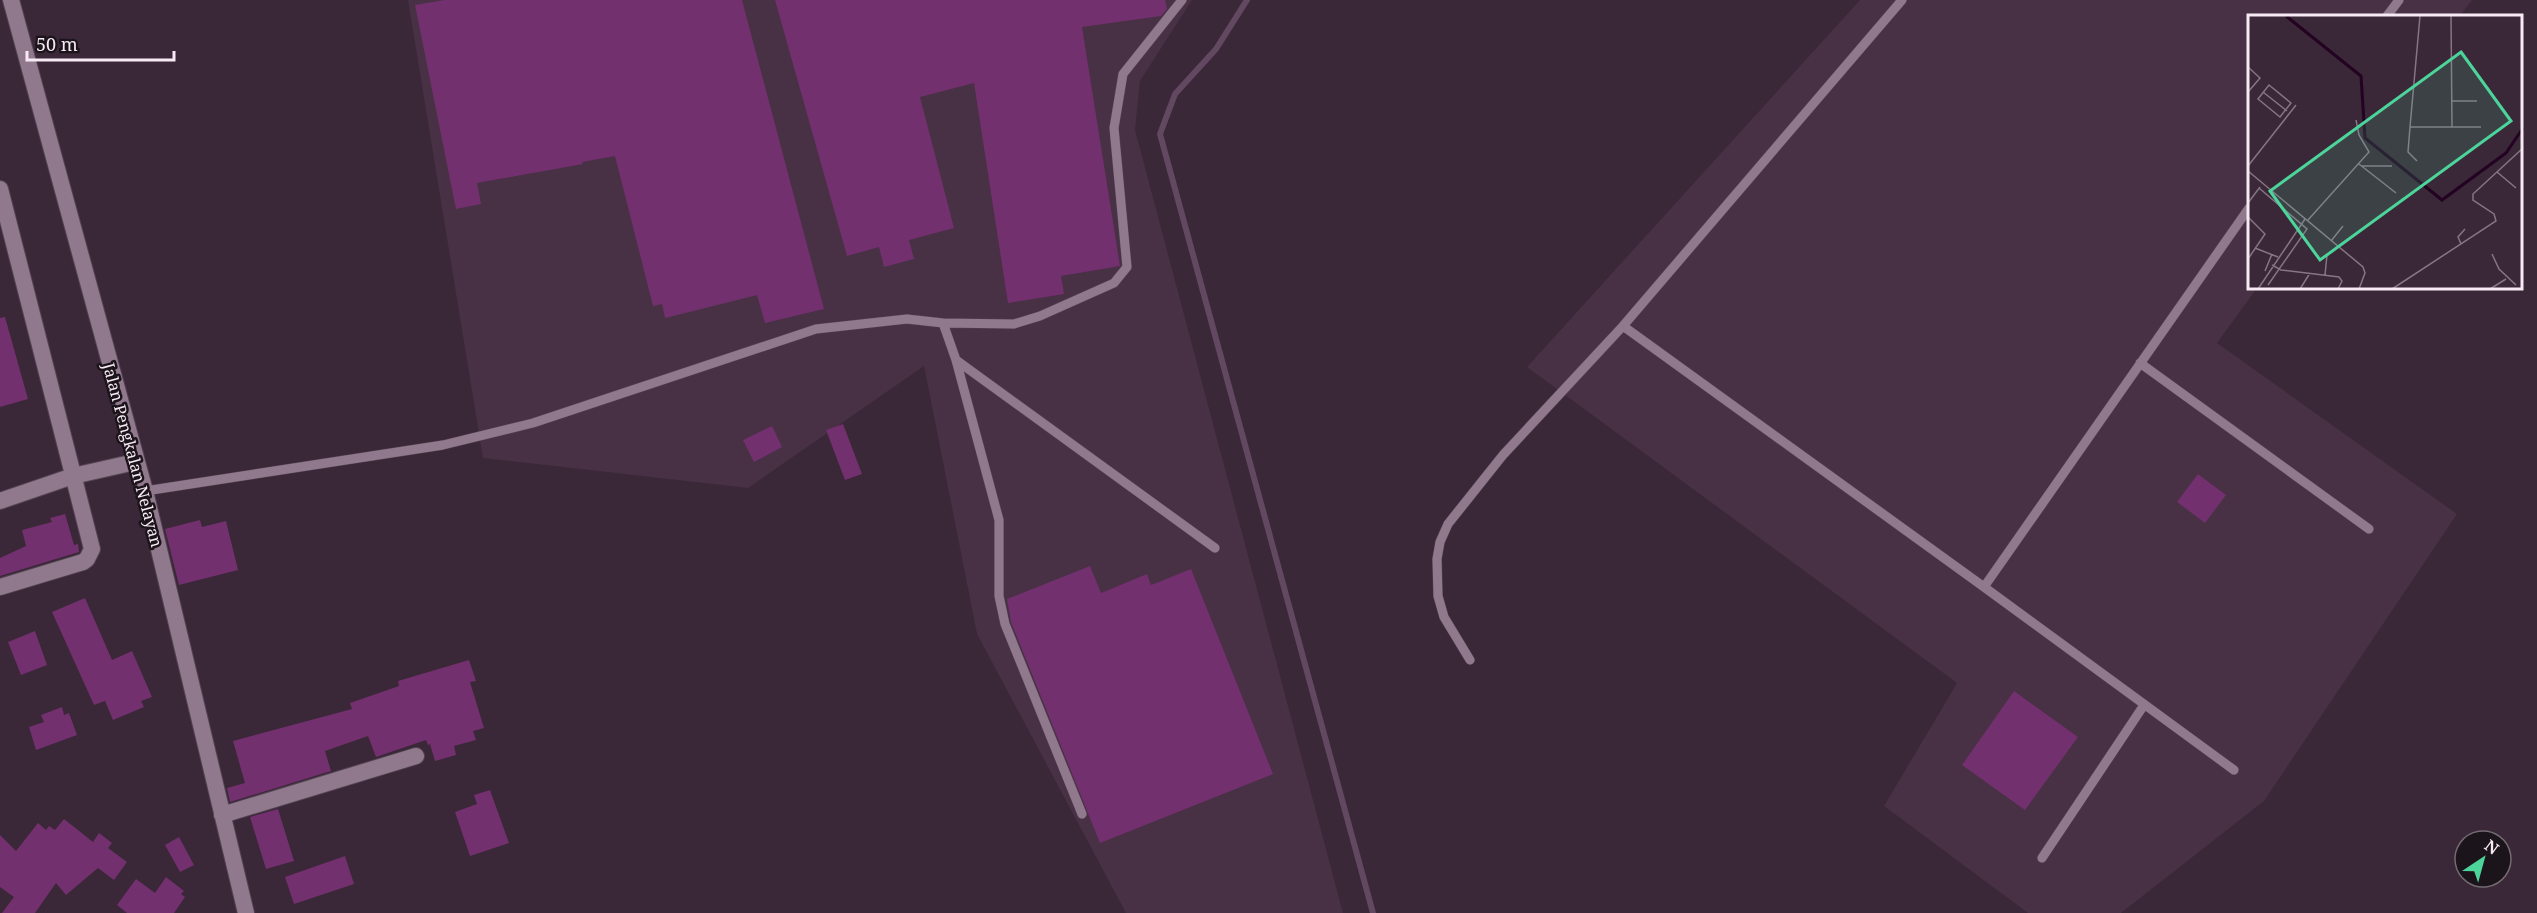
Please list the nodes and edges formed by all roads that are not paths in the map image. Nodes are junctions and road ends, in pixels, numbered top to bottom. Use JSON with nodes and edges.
{"nodes":[{"id":1,"x":11,"y":0,"type":"edge"},
{"id":2,"x":1182,"y":0,"type":"edge"},
{"id":3,"x":1902,"y":0,"type":"edge"},
{"id":4,"x":2399,"y":0,"type":"edge"},
{"id":5,"x":2388,"y":15,"type":"edge"},
{"id":6,"x":0,"y":189,"type":"edge"},
{"id":7,"x":2248,"y":209,"type":"edge"},
{"id":8,"x":943,"y":323,"type":"junction"},
{"id":9,"x":1623,"y":326,"type":"junction"},
{"id":10,"x":956,"y":360,"type":"junction"},
{"id":11,"x":2140,"y":363,"type":"junction"},
{"id":12,"x":135,"y":462,"type":"junction"},
{"id":13,"x":73,"y":477,"type":"junction"},
{"id":14,"x":145,"y":491,"type":"junction"},
{"id":15,"x":0,"y":501,"type":"edge"},
{"id":16,"x":2368,"y":529,"type":"dead end"},
{"id":17,"x":1215,"y":548,"type":"dead end"},
{"id":18,"x":0,"y":587,"type":"edge"},
{"id":19,"x":1983,"y":587,"type":"junction"},
{"id":20,"x":1470,"y":660,"type":"dead end"},
{"id":21,"x":2144,"y":705,"type":"junction"},
{"id":22,"x":416,"y":756,"type":"dead end"},
{"id":23,"x":2234,"y":770,"type":"dead end"},
{"id":24,"x":222,"y":814,"type":"junction"},
{"id":25,"x":1082,"y":814,"type":"dead end"},
{"id":26,"x":2042,"y":858,"type":"dead end"},
{"id":27,"x":246,"y":913,"type":"edge"}],
"edges":[{"from":1,"to":12,"type":"street","name":"Jalan Pengkalan Nelayan"},
{"from":2,"to":8,"type":"lane"},
{"from":3,"to":9,"type":"lane"},
{"from":4,"to":5,"type":"lane"},
{"from":6,"to":13,"type":"street"},
{"from":7,"to":11,"type":"lane"},
{"from":8,"to":10,"type":"lane"},
{"from":8,"to":14,"type":"lane"},
{"from":9,"to":19,"type":"lane"},
{"from":9,"to":20,"type":"lane"},
{"from":10,"to":17,"type":"lane"},
{"from":10,"to":25,"type":"lane"},
{"from":11,"to":16,"type":"lane"},
{"from":11,"to":19,"type":"lane"},
{"from":12,"to":13,"type":"street"},
{"from":12,"to":14,"type":"street","name":"Jalan Pengkalan Nelayan"},
{"from":13,"to":15,"type":"street"},
{"from":13,"to":18,"type":"street"},
{"from":14,"to":24,"type":"street","name":"Jalan Pengkalan Nelayan"},
{"from":19,"to":21,"type":"lane"},
{"from":21,"to":23,"type":"lane"},
{"from":21,"to":26,"type":"lane"},
{"from":22,"to":24,"type":"street"},
{"from":24,"to":27,"type":"street","name":"Jalan Pengkalan Nelayan"}]}
